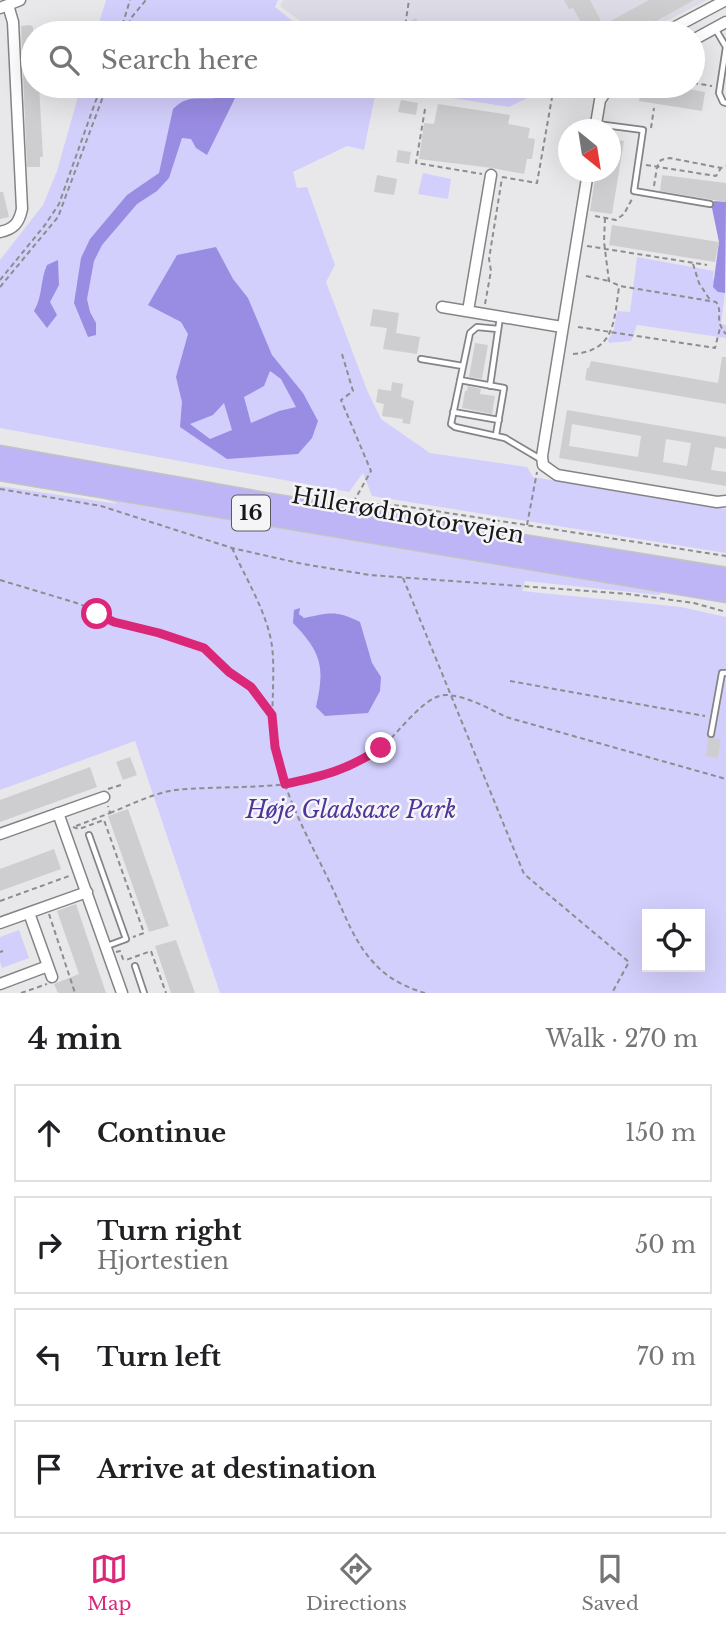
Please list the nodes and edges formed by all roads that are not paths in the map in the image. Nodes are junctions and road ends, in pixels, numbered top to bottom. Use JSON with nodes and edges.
{"nodes":[{"id":1,"x":20,"y":0,"type":"edge"},
{"id":2,"x":726,"y":0,"type":"edge"},
{"id":3,"x":4,"y":6,"type":"edge"},
{"id":4,"x":687,"y":21,"type":"edge"},
{"id":5,"x":726,"y":22,"type":"edge"},
{"id":6,"x":715,"y":28,"type":"junction"},
{"id":7,"x":705,"y":33,"type":"edge"},
{"id":8,"x":726,"y":47,"type":"edge"},
{"id":9,"x":601,"y":98,"type":"edge"},
{"id":10,"x":726,"y":103,"type":"edge"},
{"id":11,"x":597,"y":119,"type":"edge"},
{"id":12,"x":621,"y":129,"type":"edge"},
{"id":13,"x":491,"y":175,"type":"road end"},
{"id":14,"x":586,"y":182,"type":"edge"},
{"id":15,"x":710,"y":204,"type":"dead end"},
{"id":16,"x":0,"y":232,"type":"edge"},
{"id":17,"x":442,"y":307,"type":"dead end"},
{"id":18,"x":467,"y":311,"type":"junction"},
{"id":19,"x":500,"y":317,"type":"junction"},
{"id":20,"x":562,"y":327,"type":"junction"},
{"id":21,"x":498,"y":329,"type":"junction"},
{"id":22,"x":421,"y":359,"type":"dead end"},
{"id":23,"x":463,"y":366,"type":"junction"},
{"id":24,"x":460,"y":380,"type":"junction"},
{"id":25,"x":490,"y":386,"type":"junction"},
{"id":26,"x":453,"y":412,"type":"junction"},
{"id":27,"x":499,"y":420,"type":"junction"},
{"id":28,"x":496,"y":435,"type":"junction"},
{"id":29,"x":0,"y":455,"type":"edge"},
{"id":30,"x":543,"y":463,"type":"junction"},
{"id":31,"x":0,"y":471,"type":"edge"},
{"id":32,"x":726,"y":501,"type":"edge"},
{"id":33,"x":503,"y":541,"type":"junction"},
{"id":34,"x":726,"y":567,"type":"edge"},
{"id":35,"x":621,"y":575,"type":"junction"},
{"id":36,"x":726,"y":577,"type":"edge"},
{"id":37,"x":726,"y":593,"type":"edge"},
{"id":38,"x":726,"y":602,"type":"edge"},
{"id":39,"x":726,"y":673,"type":"edge"},
{"id":40,"x":711,"y":734,"type":"dead end"},
{"id":41,"x":104,"y":797,"type":"road end"},
{"id":42,"x":58,"y":813,"type":"junction"},
{"id":43,"x":0,"y":834,"type":"edge"},
{"id":44,"x":89,"y":835,"type":"dead end"},
{"id":45,"x":86,"y":892,"type":"junction"},
{"id":46,"x":29,"y":913,"type":"junction"},
{"id":47,"x":0,"y":923,"type":"edge"},
{"id":48,"x":106,"y":947,"type":"junction"},
{"id":49,"x":135,"y":966,"type":"dead end"},
{"id":50,"x":0,"y":984,"type":"edge"},
{"id":51,"x":122,"y":993,"type":"edge"},
{"id":52,"x":144,"y":993,"type":"edge"}],
"edges":[{"from":1,"to":3,"type":"street"},
{"from":2,"to":4,"type":"street"},
{"from":3,"to":16,"type":"street"},
{"from":5,"to":6,"type":"street"},
{"from":6,"to":7,"type":"street"},
{"from":6,"to":8,"type":"lane"},
{"from":8,"to":10,"type":"lane"},
{"from":9,"to":11,"type":"street"},
{"from":12,"to":15,"type":"lane"},
{"from":13,"to":18,"type":"street"},
{"from":14,"to":20,"type":"street"},
{"from":17,"to":18,"type":"street"},
{"from":18,"to":19,"type":"street"},
{"from":19,"to":20,"type":"street"},
{"from":19,"to":21,"type":"lane"},
{"from":20,"to":30,"type":"street"},
{"from":21,"to":23,"type":"lane"},
{"from":21,"to":25,"type":"lane"},
{"from":22,"to":23,"type":"lane"},
{"from":23,"to":24,"type":"lane"},
{"from":24,"to":25,"type":"lane"},
{"from":24,"to":26,"type":"lane"},
{"from":25,"to":27,"type":"lane"},
{"from":26,"to":27,"type":"lane"},
{"from":26,"to":28,"type":"lane"},
{"from":27,"to":28,"type":"lane"},
{"from":28,"to":30,"type":"lane"},
{"from":29,"to":33,"type":"highway","name":"Hillerødmotorvejen","number":"16"},
{"from":30,"to":32,"type":"street"},
{"from":31,"to":35,"type":"highway","name":"Hillerødmotorvejen","number":"16"},
{"from":33,"to":34,"type":"highway"},
{"from":33,"to":36,"type":"highway","name":"Hillerødmotorvejen","number":"16"},
{"from":35,"to":37,"type":"highway","name":"Hillerødmotorvejen","number":"16"},
{"from":35,"to":38,"type":"highway"},
{"from":39,"to":40,"type":"lane"},
{"from":41,"to":42,"type":"street"},
{"from":42,"to":43,"type":"street"},
{"from":42,"to":45,"type":"street"},
{"from":44,"to":48,"type":"lane"},
{"from":45,"to":46,"type":"street"},
{"from":45,"to":48,"type":"street"},
{"from":46,"to":47,"type":"street"},
{"from":46,"to":50,"type":"street"},
{"from":48,"to":51,"type":"street"},
{"from":49,"to":52,"type":"lane"}]}
